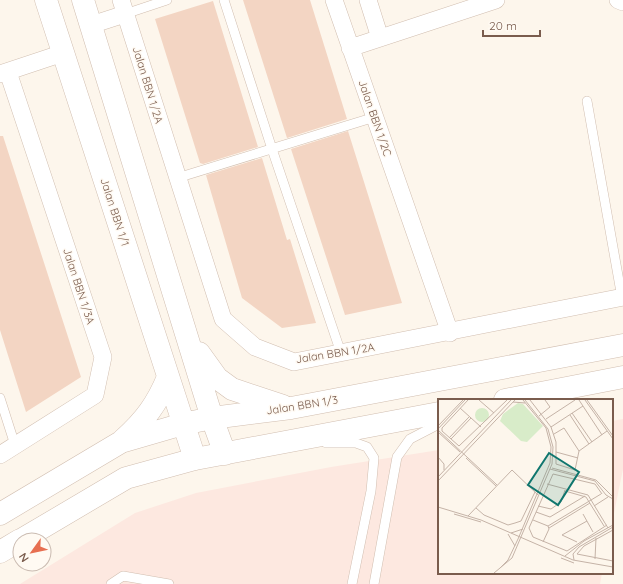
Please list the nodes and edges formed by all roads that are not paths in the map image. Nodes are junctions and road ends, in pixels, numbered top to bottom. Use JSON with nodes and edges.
{"nodes":[{"id":1,"x":46,"y":0,"type":"edge"},
{"id":2,"x":83,"y":0,"type":"edge"},
{"id":3,"x":167,"y":0,"type":"edge"},
{"id":4,"x":224,"y":0,"type":"edge"},
{"id":5,"x":334,"y":0,"type":"edge"},
{"id":6,"x":368,"y":0,"type":"edge"},
{"id":7,"x":496,"y":0,"type":"edge"},
{"id":8,"x":618,"y":0,"type":"edge"},
{"id":9,"x":623,"y":2,"type":"edge"},
{"id":10,"x":474,"y":4,"type":"edge"},
{"id":11,"x":123,"y":7,"type":"edge"},
{"id":12,"x":91,"y":25,"type":"junction"},
{"id":13,"x":380,"y":38,"type":"junction"},
{"id":14,"x":350,"y":48,"type":"junction"},
{"id":15,"x":63,"y":53,"type":"junction"},
{"id":16,"x":4,"y":73,"type":"edge"},
{"id":17,"x":587,"y":101,"type":"dead end"},
{"id":18,"x":375,"y":117,"type":"junction"},
{"id":19,"x":272,"y":149,"type":"junction"},
{"id":20,"x":177,"y":178,"type":"junction"},
{"id":21,"x":622,"y":297,"type":"edge"},
{"id":22,"x":450,"y":333,"type":"junction"},
{"id":23,"x":187,"y":335,"type":"junction"},
{"id":24,"x":623,"y":345,"type":"edge"},
{"id":25,"x":341,"y":353,"type":"junction"},
{"id":26,"x":579,"y":353,"type":"junction"},
{"id":27,"x":623,"y":357,"type":"edge"},
{"id":28,"x":168,"y":377,"type":"junction"},
{"id":29,"x":623,"y":377,"type":"edge"},
{"id":30,"x":0,"y":398,"type":"edge"},
{"id":31,"x":510,"y":399,"type":"edge"},
{"id":32,"x":291,"y":408,"type":"junction"},
{"id":33,"x":438,"y":413,"type":"edge"},
{"id":34,"x":212,"y":418,"type":"junction"},
{"id":35,"x":183,"y":424,"type":"junction"},
{"id":36,"x":438,"y":425,"type":"edge"},
{"id":37,"x":121,"y":442,"type":"junction"},
{"id":38,"x":286,"y":443,"type":"junction"},
{"id":39,"x":15,"y":445,"type":"junction"},
{"id":40,"x":225,"y":454,"type":"junction"},
{"id":41,"x":0,"y":455,"type":"edge"},
{"id":42,"x":195,"y":459,"type":"junction"},
{"id":43,"x":0,"y":514,"type":"edge"},
{"id":44,"x":34,"y":532,"type":"edge"},
{"id":45,"x":12,"y":545,"type":"edge"},
{"id":46,"x":0,"y":552,"type":"edge"},
{"id":47,"x":111,"y":584,"type":"edge"},
{"id":48,"x":169,"y":584,"type":"edge"},
{"id":49,"x":352,"y":584,"type":"edge"},
{"id":50,"x":374,"y":584,"type":"edge"}],
"edges":[{"from":1,"to":15,"type":"street","name":"Jalan BBN 1/1"},
{"from":2,"to":12,"type":"street"},
{"from":3,"to":11,"type":"lane"},
{"from":4,"to":19,"type":"lane"},
{"from":5,"to":14,"type":"street","name":"Jalan BBN 1/2C"},
{"from":6,"to":13,"type":"street"},
{"from":7,"to":10,"type":"street"},
{"from":8,"to":9,"type":"street"},
{"from":10,"to":13,"type":"street"},
{"from":11,"to":12,"type":"street"},
{"from":11,"to":20,"type":"street","name":"Jalan BBN 1/2A"},
{"from":12,"to":23,"type":"street"},
{"from":13,"to":14,"type":"street"},
{"from":14,"to":18,"type":"street","name":"Jalan BBN 1/2C"},
{"from":15,"to":16,"type":"street"},
{"from":15,"to":28,"type":"street","name":"Jalan BBN 1/1"},
{"from":16,"to":39,"type":"street","name":"Jalan BBN 1/3A"},
{"from":17,"to":21,"type":"lane"},
{"from":18,"to":19,"type":"lane"},
{"from":18,"to":22,"type":"street","name":"Jalan BBN 1/2C"},
{"from":19,"to":20,"type":"lane"},
{"from":19,"to":25,"type":"lane"},
{"from":20,"to":25,"type":"street","name":"Jalan BBN 1/2A"},
{"from":21,"to":22,"type":"street","name":"Jalan BBN 1/2A"},
{"from":22,"to":25,"type":"street","name":"Jalan BBN 1/2A"},
{"from":23,"to":32,"type":"street"},
{"from":23,"to":34,"type":"street"},
{"from":24,"to":26,"type":"street","name":"Jalan BBN 1/3"},
{"from":26,"to":27,"type":"street"},
{"from":26,"to":32,"type":"street","name":"Jalan BBN 1/3"},
{"from":28,"to":35,"type":"street","name":"Jalan BBN 1/1"},
{"from":28,"to":37,"type":"street"},
{"from":29,"to":31,"type":"street"},
{"from":30,"to":39,"type":"lane"},
{"from":32,"to":34,"type":"street","name":"Jalan BBN 1/3"},
{"from":33,"to":38,"type":"street"},
{"from":34,"to":35,"type":"street","name":"Jalan BBN 1/3"},
{"from":34,"to":40,"type":"street"},
{"from":35,"to":37,"type":"street","name":"Jalan BBN 1/3"},
{"from":35,"to":42,"type":"street","name":"Jalan BBN 1/1"},
{"from":36,"to":50,"type":"lane"},
{"from":37,"to":43,"type":"street","name":"Jalan BBN 1/3"},
{"from":38,"to":40,"type":"street"},
{"from":38,"to":49,"type":"lane"},
{"from":39,"to":41,"type":"street","name":"Jalan BBN 1/3A"},
{"from":40,"to":42,"type":"street"},
{"from":42,"to":44,"type":"street"},
{"from":45,"to":46,"type":"street"},
{"from":47,"to":48,"type":"lane"}]}
